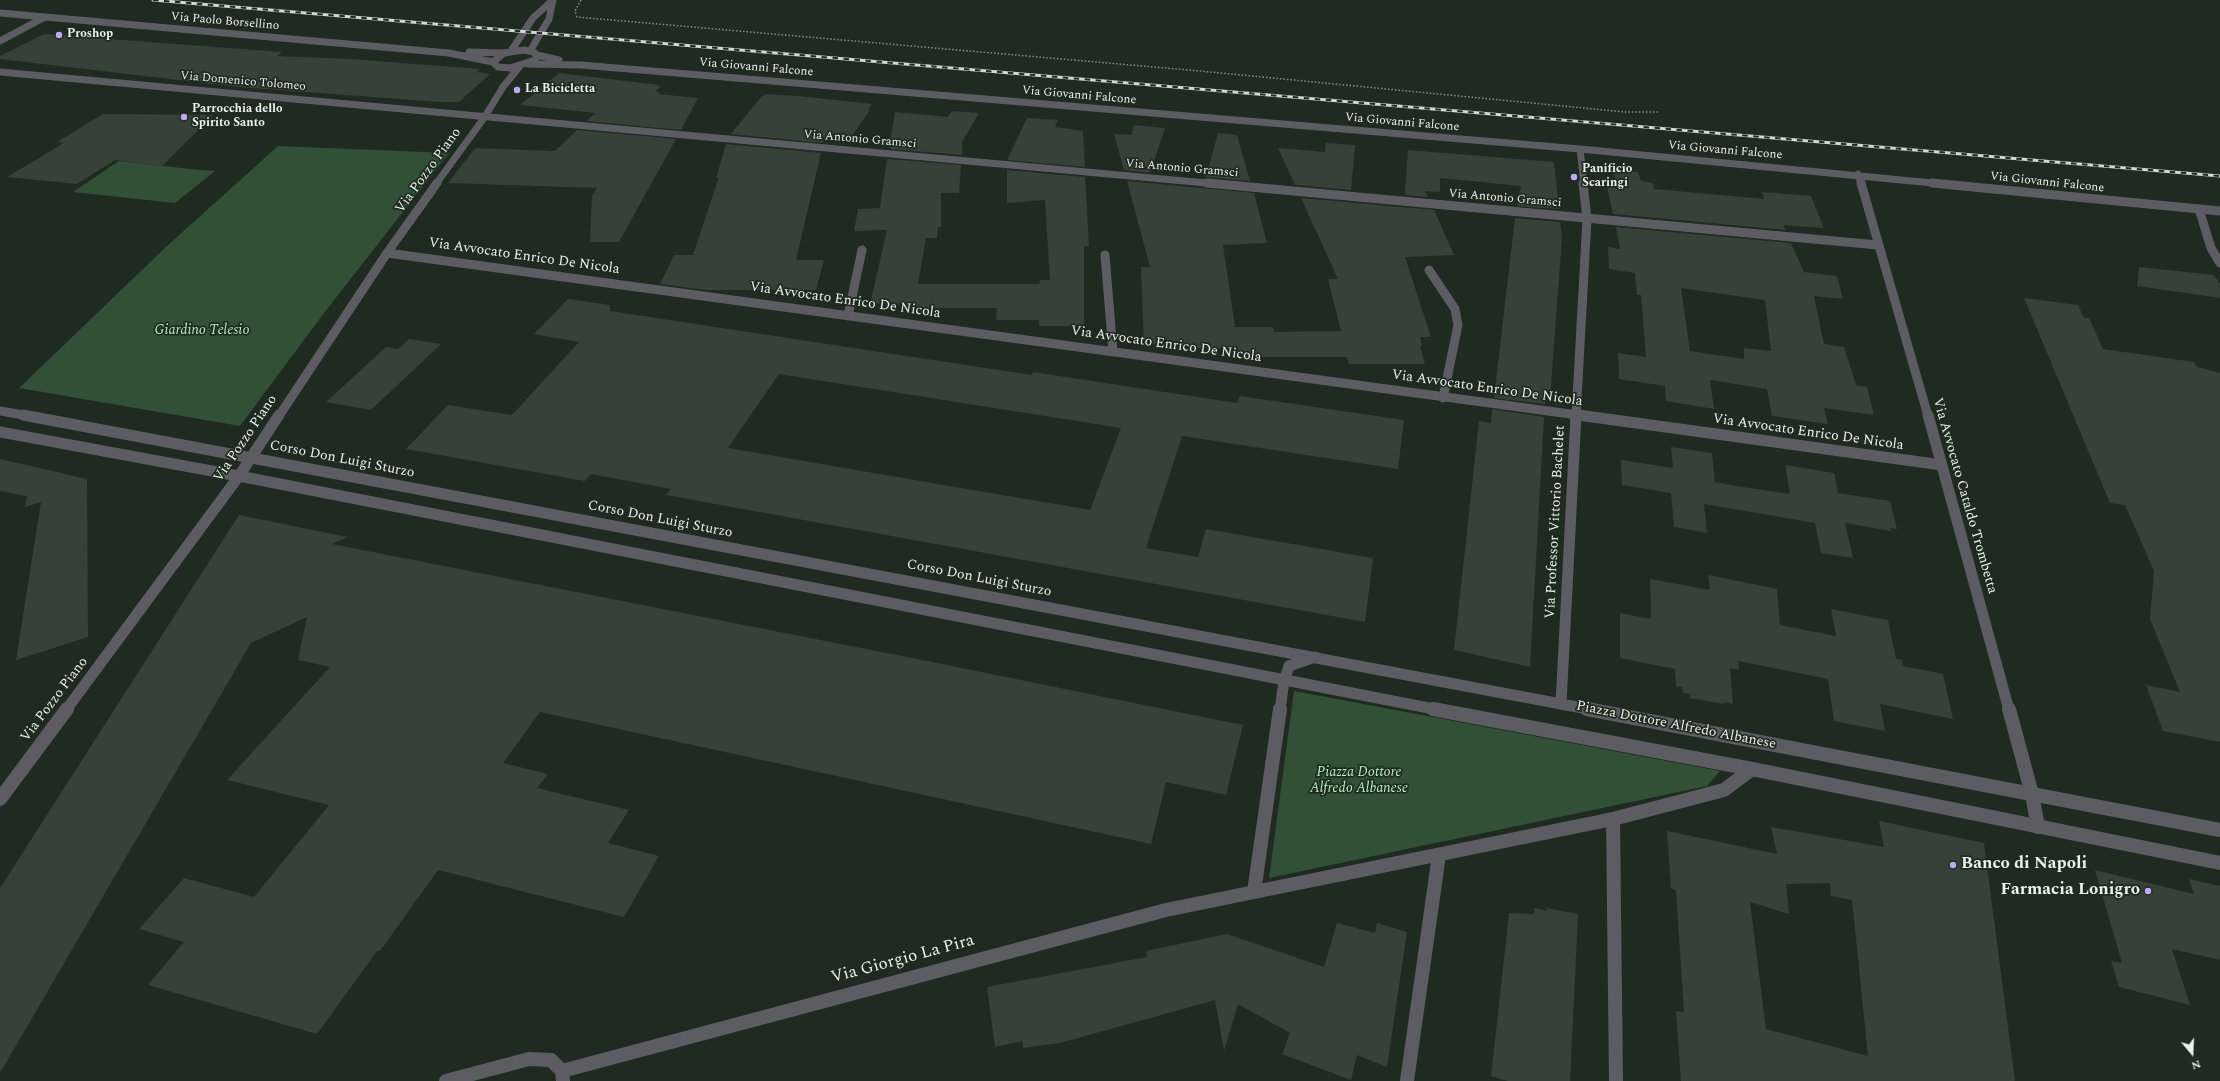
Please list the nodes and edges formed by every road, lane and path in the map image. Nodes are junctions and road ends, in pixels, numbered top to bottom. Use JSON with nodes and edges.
{"nodes":[{"id":1,"x":553,"y":0,"type":"edge"},
{"id":2,"x":581,"y":0,"type":"edge"},
{"id":3,"x":0,"y":13,"type":"edge"},
{"id":4,"x":45,"y":17,"type":"junction"},
{"id":5,"x":0,"y":41,"type":"edge"},
{"id":6,"x":512,"y":51,"type":"junction"},
{"id":7,"x":530,"y":51,"type":"junction"},
{"id":8,"x":449,"y":53,"type":"junction"},
{"id":9,"x":504,"y":53,"type":"junction"},
{"id":10,"x":537,"y":55,"type":"junction"},
{"id":11,"x":493,"y":62,"type":"junction"},
{"id":12,"x":524,"y":65,"type":"junction"},
{"id":13,"x":581,"y":65,"type":"junction"},
{"id":14,"x":503,"y":68,"type":"junction"},
{"id":15,"x":0,"y":72,"type":"edge"},
{"id":16,"x":503,"y":87,"type":"junction"},
{"id":17,"x":1658,"y":112,"type":"dead end"},
{"id":18,"x":484,"y":118,"type":"junction"},
{"id":19,"x":1580,"y":149,"type":"junction"},
{"id":20,"x":1858,"y":174,"type":"junction"},
{"id":21,"x":2199,"y":209,"type":"junction"},
{"id":22,"x":2220,"y":211,"type":"edge"},
{"id":23,"x":1587,"y":219,"type":"junction"},
{"id":24,"x":1878,"y":244,"type":"junction"},
{"id":25,"x":862,"y":250,"type":"dead end"},
{"id":26,"x":387,"y":253,"type":"junction"},
{"id":27,"x":1105,"y":255,"type":"dead end"},
{"id":28,"x":2220,"y":263,"type":"edge"},
{"id":29,"x":1429,"y":270,"type":"dead end"},
{"id":30,"x":848,"y":316,"type":"junction"},
{"id":31,"x":1113,"y":352,"type":"junction"},
{"id":32,"x":1444,"y":398,"type":"junction"},
{"id":33,"x":0,"y":411,"type":"edge"},
{"id":34,"x":1576,"y":416,"type":"junction"},
{"id":35,"x":0,"y":432,"type":"edge"},
{"id":36,"x":250,"y":458,"type":"junction"},
{"id":37,"x":1942,"y":465,"type":"junction"},
{"id":38,"x":239,"y":476,"type":"junction"},
{"id":39,"x":1315,"y":657,"type":"junction"},
{"id":40,"x":1284,"y":681,"type":"junction"},
{"id":41,"x":1561,"y":704,"type":"junction"},
{"id":42,"x":1752,"y":769,"type":"junction"},
{"id":43,"x":2032,"y":794,"type":"junction"},
{"id":44,"x":0,"y":798,"type":"edge"},
{"id":45,"x":1613,"y":819,"type":"junction"},
{"id":46,"x":2038,"y":826,"type":"junction"},
{"id":47,"x":2220,"y":830,"type":"edge"},
{"id":48,"x":1439,"y":855,"type":"junction"},
{"id":49,"x":2220,"y":863,"type":"edge"},
{"id":50,"x":1254,"y":892,"type":"junction"},
{"id":51,"x":563,"y":1076,"type":"edge"},
{"id":52,"x":446,"y":1081,"type":"edge"},
{"id":53,"x":1407,"y":1081,"type":"edge"},
{"id":54,"x":1616,"y":1081,"type":"edge"}],
"edges":[{"from":1,"to":6,"type":"street"},
{"from":1,"to":7,"type":"street"},
{"from":2,"to":17,"type":"path"},
{"from":3,"to":4,"type":"street","name":"Via Paolo Borsellino"},
{"from":4,"to":5,"type":"street"},
{"from":4,"to":8,"type":"street","name":"Via Paolo Borsellino"},
{"from":6,"to":7,"type":"street"},
{"from":6,"to":9,"type":"street"},
{"from":7,"to":10,"type":"street"},
{"from":8,"to":9,"type":"street","name":"Via Paolo Borsellino"},
{"from":8,"to":11,"type":"street","name":"Via Paolo Borsellino"},
{"from":9,"to":11,"type":"street"},
{"from":10,"to":12,"type":"street","name":"Via Pozzo Piano"},
{"from":10,"to":13,"type":"street","name":"Via Giovanni Falcone"},
{"from":11,"to":14,"type":"street"},
{"from":12,"to":13,"type":"street","name":"Via Giovanni Falcone"},
{"from":12,"to":14,"type":"street"},
{"from":12,"to":16,"type":"street","name":"Via Pozzo Piano"},
{"from":13,"to":19,"type":"street","name":"Via Giovanni Falcone"},
{"from":14,"to":16,"type":"street"},
{"from":15,"to":18,"type":"street","name":"Via Domenico Tolomeo"},
{"from":16,"to":18,"type":"street","name":"Via Pozzo Piano"},
{"from":18,"to":23,"type":"street","name":"Via Antonio Gramsci"},
{"from":18,"to":26,"type":"street","name":"Via Pozzo Piano"},
{"from":19,"to":20,"type":"street","name":"Via Giovanni Falcone"},
{"from":19,"to":23,"type":"street","name":"Via Professor Vittorio Bachelet"},
{"from":20,"to":21,"type":"street","name":"Via Giovanni Falcone"},
{"from":20,"to":24,"type":"street","name":"Via Avvocato Cataldo Trombetta"},
{"from":21,"to":22,"type":"street","name":"Via Giovanni Falcone"},
{"from":21,"to":28,"type":"street"},
{"from":23,"to":24,"type":"street","name":"Via Antonio Gramsci"},
{"from":23,"to":34,"type":"street","name":"Via Professor Vittorio Bachelet"},
{"from":24,"to":37,"type":"street","name":"Via Avvocato Cataldo Trombetta"},
{"from":25,"to":30,"type":"street"},
{"from":26,"to":30,"type":"street","name":"Via Avvocato Enrico De Nicola"},
{"from":26,"to":36,"type":"street","name":"Via Pozzo Piano"},
{"from":27,"to":31,"type":"street"},
{"from":29,"to":32,"type":"street"},
{"from":30,"to":31,"type":"street","name":"Via Avvocato Enrico De Nicola"},
{"from":31,"to":32,"type":"street","name":"Via Avvocato Enrico De Nicola"},
{"from":32,"to":34,"type":"street","name":"Via Avvocato Enrico De Nicola"},
{"from":33,"to":36,"type":"street","name":"Corso Don Luigi Sturzo"},
{"from":34,"to":37,"type":"street","name":"Via Avvocato Enrico De Nicola"},
{"from":34,"to":41,"type":"street","name":"Via Professor Vittorio Bachelet"},
{"from":35,"to":38,"type":"street"},
{"from":36,"to":38,"type":"street","name":"Via Pozzo Piano"},
{"from":36,"to":39,"type":"street","name":"Corso Don Luigi Sturzo"},
{"from":37,"to":43,"type":"street","name":"Via Avvocato Cataldo Trombetta"},
{"from":38,"to":40,"type":"street"},
{"from":38,"to":44,"type":"street","name":"Via Pozzo Piano"},
{"from":39,"to":40,"type":"street","name":"Piazza Dottore Alfredo Albanese"},
{"from":39,"to":41,"type":"street","name":"Piazza Dottore Alfredo Albanese"},
{"from":40,"to":42,"type":"street","name":"Piazza Dottore Alfredo Albanese"},
{"from":40,"to":50,"type":"street","name":"Piazza Dottore Alfredo Albanese"},
{"from":41,"to":43,"type":"street","name":"Piazza Dottore Alfredo Albanese"},
{"from":42,"to":45,"type":"street","name":"Piazza Dottore Alfredo Albanese"},
{"from":42,"to":46,"type":"street","name":"Piazza Dottore Alfredo Albanese"},
{"from":43,"to":46,"type":"street","name":"Via Avvocato Cataldo Trombetta"},
{"from":43,"to":47,"type":"street","name":"Piazza Dottore Alfredo Albanese"},
{"from":45,"to":48,"type":"street","name":"Piazza Dottore Alfredo Albanese"},
{"from":45,"to":54,"type":"street"},
{"from":46,"to":49,"type":"street","name":"Piazza Dottore Alfredo Albanese"},
{"from":48,"to":50,"type":"street","name":"Piazza Dottore Alfredo Albanese"},
{"from":48,"to":53,"type":"street"},
{"from":50,"to":51,"type":"street","name":"Via Giorgio La Pira"},
{"from":51,"to":52,"type":"street"}]}
